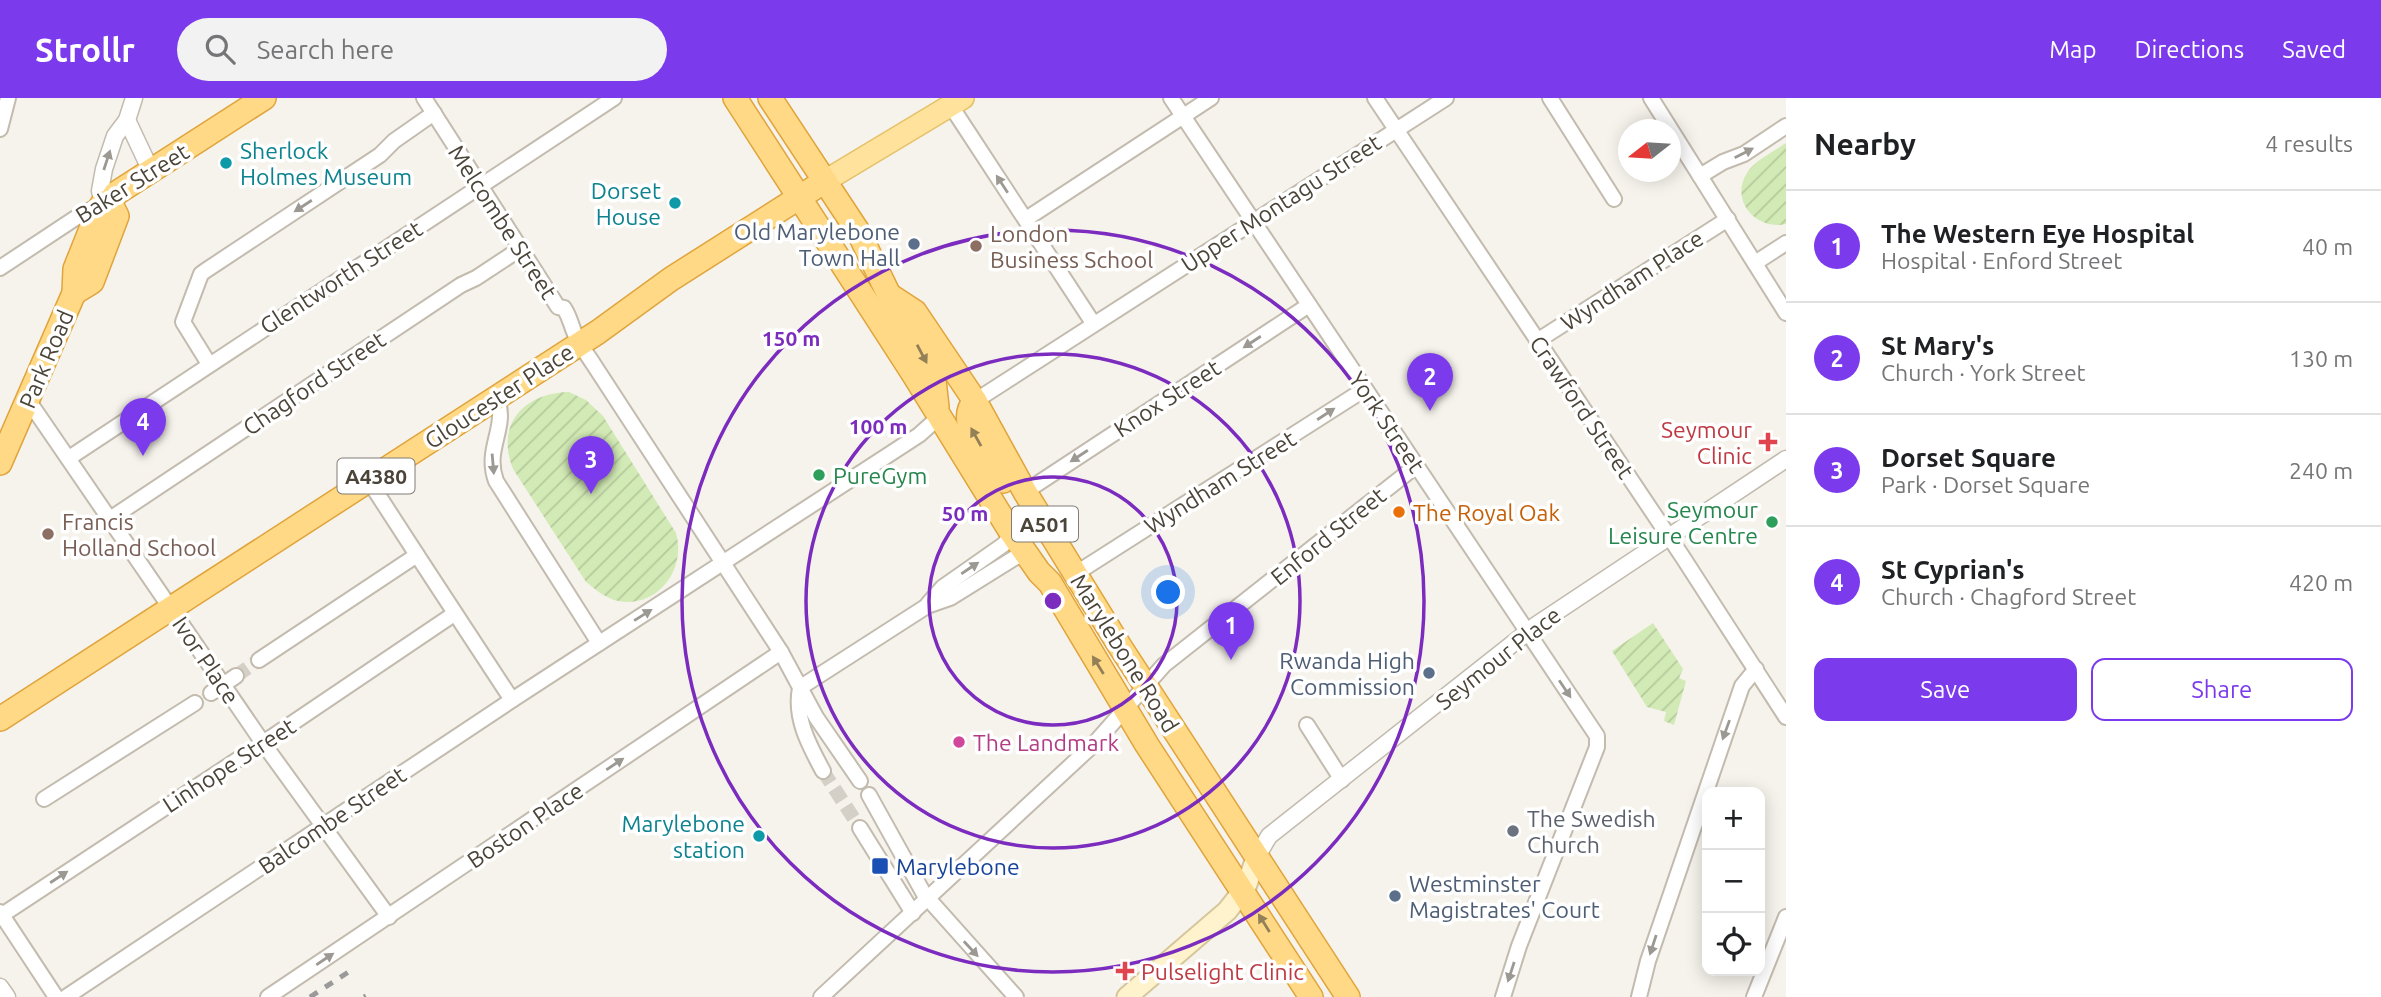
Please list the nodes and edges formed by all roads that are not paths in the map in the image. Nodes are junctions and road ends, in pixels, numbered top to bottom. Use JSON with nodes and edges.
{"nodes":[{"id":1,"x":8,"y":98,"type":"edge"},
{"id":2,"x":134,"y":98,"type":"edge"},
{"id":3,"x":264,"y":98,"type":"edge"},
{"id":4,"x":424,"y":98,"type":"edge"},
{"id":5,"x":614,"y":98,"type":"edge"},
{"id":6,"x":735,"y":98,"type":"edge"},
{"id":7,"x":771,"y":98,"type":"edge"},
{"id":8,"x":1171,"y":98,"type":"edge"},
{"id":9,"x":1212,"y":98,"type":"edge"},
{"id":10,"x":1375,"y":98,"type":"edge"},
{"id":11,"x":1446,"y":98,"type":"edge"},
{"id":12,"x":1550,"y":98,"type":"edge"},
{"id":13,"x":1651,"y":98,"type":"edge"},
{"id":14,"x":957,"y":102,"type":"edge"},
{"id":15,"x":434,"y":113,"type":"junction"},
{"id":16,"x":1183,"y":116,"type":"junction"},
{"id":17,"x":127,"y":120,"type":"junction"},
{"id":18,"x":1786,"y":126,"type":"edge"},
{"id":19,"x":0,"y":129,"type":"edge"},
{"id":20,"x":1395,"y":130,"type":"junction"},
{"id":21,"x":151,"y":171,"type":"junction"},
{"id":22,"x":1700,"y":176,"type":"junction"},
{"id":23,"x":825,"y":181,"type":"junction"},
{"id":24,"x":480,"y":185,"type":"junction"},
{"id":25,"x":798,"y":198,"type":"junction"},
{"id":26,"x":1614,"y":199,"type":"dead end"},
{"id":27,"x":106,"y":203,"type":"junction"},
{"id":28,"x":1026,"y":219,"type":"junction"},
{"id":29,"x":1728,"y":219,"type":"junction"},
{"id":30,"x":1254,"y":221,"type":"junction"},
{"id":31,"x":1786,"y":243,"type":"edge"},
{"id":32,"x":520,"y":249,"type":"junction"},
{"id":33,"x":3,"y":260,"type":"edge"},
{"id":34,"x":1755,"y":263,"type":"junction"},
{"id":35,"x":890,"y":295,"type":"junction"},
{"id":36,"x":1309,"y":305,"type":"junction"},
{"id":37,"x":1786,"y":313,"type":"edge"},
{"id":38,"x":1093,"y":323,"type":"junction"},
{"id":39,"x":1537,"y":341,"type":"junction"},
{"id":40,"x":581,"y":343,"type":"junction"},
{"id":41,"x":209,"y":364,"type":"junction"},
{"id":42,"x":1365,"y":389,"type":"junction"},
{"id":43,"x":497,"y":398,"type":"junction"},
{"id":44,"x":28,"y":400,"type":"junction"},
{"id":45,"x":975,"y":401,"type":"junction"},
{"id":46,"x":938,"y":418,"type":"junction"},
{"id":47,"x":69,"y":458,"type":"junction"},
{"id":48,"x":1786,"y":459,"type":"edge"},
{"id":49,"x":0,"y":463,"type":"edge"},
{"id":50,"x":1416,"y":466,"type":"junction"},
{"id":51,"x":369,"y":481,"type":"junction"},
{"id":52,"x":1025,"y":492,"type":"junction"},
{"id":53,"x":110,"y":519,"type":"junction"},
{"id":54,"x":1009,"y":529,"type":"junction"},
{"id":55,"x":1670,"y":537,"type":"junction"},
{"id":56,"x":417,"y":555,"type":"junction"},
{"id":57,"x":1028,"y":557,"type":"junction"},
{"id":58,"x":723,"y":563,"type":"junction"},
{"id":59,"x":1075,"y":574,"type":"junction"},
{"id":60,"x":1050,"y":583,"type":"junction"},
{"id":61,"x":927,"y":606,"type":"junction"},
{"id":62,"x":172,"y":609,"type":"junction"},
{"id":63,"x":454,"y":614,"type":"junction"},
{"id":64,"x":1526,"y":632,"type":"junction"},
{"id":65,"x":599,"y":643,"type":"junction"},
{"id":66,"x":781,"y":652,"type":"junction"},
{"id":67,"x":259,"y":660,"type":"tunnel mouth"},
{"id":68,"x":1756,"y":669,"type":"junction"},
{"id":69,"x":800,"y":687,"type":"junction"},
{"id":70,"x":1146,"y":687,"type":"junction"},
{"id":71,"x":512,"y":700,"type":"junction"},
{"id":72,"x":195,"y":703,"type":"dead end"},
{"id":73,"x":1125,"y":709,"type":"junction"},
{"id":74,"x":1786,"y":717,"type":"edge"},
{"id":75,"x":0,"y":719,"type":"edge"},
{"id":76,"x":1307,"y":725,"type":"dead end"},
{"id":77,"x":263,"y":743,"type":"junction"},
{"id":78,"x":823,"y":771,"type":"tunnel mouth"},
{"id":79,"x":1342,"y":779,"type":"junction"},
{"id":80,"x":860,"y":781,"type":"dead end"},
{"id":81,"x":869,"y":795,"type":"dead end"},
{"id":82,"x":44,"y":799,"type":"dead end"},
{"id":83,"x":323,"y":826,"type":"junction"},
{"id":84,"x":860,"y":828,"type":"tunnel mouth"},
{"id":85,"x":1256,"y":858,"type":"junction"},
{"id":86,"x":1244,"y":891,"type":"junction"},
{"id":87,"x":928,"y":899,"type":"junction"},
{"id":88,"x":1,"y":913,"type":"edge"},
{"id":89,"x":913,"y":913,"type":"junction"},
{"id":90,"x":1786,"y":916,"type":"edge"},
{"id":91,"x":389,"y":917,"type":"junction"},
{"id":92,"x":0,"y":987,"type":"edge"},
{"id":93,"x":7,"y":997,"type":"edge"},
{"id":94,"x":55,"y":997,"type":"edge"},
{"id":95,"x":66,"y":997,"type":"edge"},
{"id":96,"x":268,"y":997,"type":"edge"},
{"id":97,"x":821,"y":997,"type":"edge"},
{"id":98,"x":1016,"y":997,"type":"edge"},
{"id":99,"x":1127,"y":997,"type":"edge"},
{"id":100,"x":1311,"y":997,"type":"edge"},
{"id":101,"x":1348,"y":997,"type":"edge"},
{"id":102,"x":1503,"y":997,"type":"edge"},
{"id":103,"x":1639,"y":997,"type":"edge"},
{"id":104,"x":1754,"y":997,"type":"edge"}],
"edges":[{"from":1,"to":19,"type":"street"},
{"from":2,"to":17,"type":"street"},
{"from":3,"to":21,"type":"highway","name":"Baker Street"},
{"from":4,"to":15,"type":"street","name":"Melcombe Street"},
{"from":5,"to":24,"type":"street","name":"Glentworth Street"},
{"from":6,"to":25,"type":"highway","name":"Marylebone Road","number":"A501"},
{"from":7,"to":23,"type":"highway","name":"Marylebone Road","number":"A501"},
{"from":8,"to":16,"type":"street","name":"York Street"},
{"from":9,"to":16,"type":"street"},
{"from":10,"to":20,"type":"street","name":"Crawford Street"},
{"from":11,"to":20,"type":"street","name":"Upper Montagu Street"},
{"from":12,"to":26,"type":"street"},
{"from":13,"to":22,"type":"street"},
{"from":14,"to":23,"type":"main road","name":"Gloucester Place","number":"A4380"},
{"from":28,"to":14,"type":"street","one_way":true},
{"from":15,"to":24,"type":"street","name":"Melcombe Street"},
{"from":15,"to":41,"type":"street","one_way":true},
{"from":16,"to":28,"type":"street"},
{"from":16,"to":30,"type":"street","name":"York Street"},
{"from":17,"to":21,"type":"street"},
{"from":27,"to":17,"type":"street","one_way":true},
{"from":22,"to":18,"type":"street","one_way":true},
{"from":20,"to":30,"type":"street","name":"Upper Montagu Street"},
{"from":20,"to":39,"type":"street","name":"Crawford Street"},
{"from":21,"to":27,"type":"highway","name":"Baker Street"},
{"from":22,"to":29,"type":"street"},
{"from":23,"to":25,"type":"highway","name":"Gloucester Place","number":"A4380"},
{"from":23,"to":35,"type":"highway","name":"Marylebone Road","number":"A501"},
{"from":24,"to":32,"type":"street","name":"Melcombe Street"},
{"from":24,"to":41,"type":"street","name":"Glentworth Street"},
{"from":25,"to":40,"type":"highway","name":"Gloucester Place","number":"A4380"},
{"from":25,"to":46,"type":"highway","name":"Marylebone Road","number":"A501"},
{"from":27,"to":33,"type":"street","name":"Baker Street"},
{"from":27,"to":44,"type":"highway","name":"Park Road"},
{"from":28,"to":38,"type":"street"},
{"from":29,"to":34,"type":"street"},
{"from":29,"to":39,"type":"street","name":"Wyndham Place"},
{"from":30,"to":36,"type":"street","name":"York Street"},
{"from":30,"to":38,"type":"street","name":"Upper Montagu Street"},
{"from":31,"to":34,"type":"street"},
{"from":32,"to":40,"type":"street","name":"Melcombe Street"},
{"from":32,"to":53,"type":"street","name":"Chagford Street"},
{"from":34,"to":37,"type":"street"},
{"from":35,"to":45,"type":"highway","name":"Marylebone Road","number":"A501"},
{"from":35,"to":46,"type":"highway","one_way":true},
{"from":36,"to":42,"type":"street","name":"York Street"},
{"from":36,"to":52,"type":"street","name":"Knox Street","one_way":true},
{"from":38,"to":45,"type":"street","name":"Upper Montagu Street"},
{"from":39,"to":55,"type":"street","name":"Crawford Street"},
{"from":40,"to":43,"type":"highway","name":"Gloucester Place","number":"A4380"},
{"from":40,"to":58,"type":"street","name":"Melcombe Street"},
{"from":41,"to":47,"type":"street","name":"Glentworth Street"},
{"from":42,"to":50,"type":"street","name":"York Street"},
{"from":59,"to":42,"type":"street","name":"Wyndham Street","one_way":true},
{"from":43,"to":51,"type":"highway","name":"Gloucester Place","number":"A4380"},
{"from":43,"to":65,"type":"street","one_way":true},
{"from":44,"to":47,"type":"street","name":"Ivor Place"},
{"from":44,"to":49,"type":"highway","name":"Park Road"},
{"from":45,"to":52,"type":"highway","name":"Marylebone Road","number":"A501"},
{"from":60,"to":45,"type":"highway","one_way":true},
{"from":46,"to":54,"type":"highway","name":"Marylebone Road","number":"A501"},
{"from":46,"to":58,"type":"street"},
{"from":47,"to":53,"type":"street","name":"Ivor Place"},
{"from":48,"to":55,"type":"street","name":"Seymour Place"},
{"from":50,"to":64,"type":"street","name":"York Street"},
{"from":50,"to":70,"type":"street","name":"Enford Street"},
{"from":51,"to":56,"type":"street"},
{"from":51,"to":62,"type":"highway","name":"Gloucester Place","number":"A4380"},
{"from":52,"to":59,"type":"highway","name":"Marylebone Road","number":"A501"},
{"from":53,"to":62,"type":"street","name":"Ivor Place"},
{"from":54,"to":57,"type":"highway","name":"Marylebone Road","number":"A501"},
{"from":61,"to":54,"type":"street","one_way":true},
{"from":55,"to":64,"type":"street","name":"Seymour Place"},
{"from":55,"to":68,"type":"street","name":"Crawford Street"},
{"from":56,"to":63,"type":"street"},
{"from":56,"to":67,"type":"street"},
{"from":57,"to":60,"type":"highway","name":"Marylebone Road","number":"A501"},
{"from":57,"to":61,"type":"street"},
{"from":65,"to":58,"type":"street","name":"Balcombe Street","one_way":true},
{"from":58,"to":66,"type":"street","name":"Melcombe Street"},
{"from":59,"to":70,"type":"highway","name":"Marylebone Road","number":"A501"},
{"from":73,"to":60,"type":"highway","name":"Marylebone Road","number":"A501","one_way":true},
{"from":61,"to":69,"type":"street"},
{"from":62,"to":75,"type":"highway","name":"Gloucester Place","number":"A4380"},
{"from":62,"to":77,"type":"street","name":"Ivor Place"},
{"from":63,"to":71,"type":"street"},
{"from":63,"to":77,"type":"street","name":"Linhope Street"},
{"from":64,"to":79,"type":"street","name":"Seymour Place"},
{"from":64,"to":102,"type":"street","name":"York Street","one_way":true},
{"from":65,"to":71,"type":"street","name":"Balcombe Street"},
{"from":66,"to":69,"type":"street","name":"Melcombe Street"},
{"from":91,"to":66,"type":"street","name":"Boston Place","one_way":true},
{"from":68,"to":74,"type":"street","name":"Crawford Street"},
{"from":68,"to":103,"type":"street","one_way":true},
{"from":69,"to":78,"type":"street"},
{"from":69,"to":80,"type":"street","name":"Melcombe Street"},
{"from":70,"to":73,"type":"street","name":"Enford Street"},
{"from":70,"to":85,"type":"highway","name":"Marylebone Road","number":"A501"},
{"from":71,"to":83,"type":"street","name":"Balcombe Street"},
{"from":72,"to":82,"type":"street"},
{"from":73,"to":86,"type":"highway","name":"Marylebone Road","number":"A501"},
{"from":73,"to":87,"type":"street","name":"Enford Street"},
{"from":76,"to":79,"type":"street"},
{"from":77,"to":83,"type":"street","name":"Ivor Place"},
{"from":88,"to":77,"type":"street","name":"Linhope Street","one_way":true},
{"from":79,"to":85,"type":"street","name":"Seymour Place"},
{"from":81,"to":87,"type":"street"},
{"from":83,"to":91,"type":"street","name":"Ivor Place"},
{"from":83,"to":95,"type":"street","name":"Balcombe Street"},
{"from":84,"to":89,"type":"street"},
{"from":85,"to":86,"type":"main road","name":"Seymour Place"},
{"from":85,"to":101,"type":"highway","name":"Marylebone Road","number":"A501"},
{"from":86,"to":99,"type":"main road"},
{"from":100,"to":86,"type":"highway","name":"Marylebone Road","number":"A501","one_way":true},
{"from":87,"to":89,"type":"street","name":"Enford Street"},
{"from":87,"to":98,"type":"street","one_way":true},
{"from":88,"to":94,"type":"street"},
{"from":89,"to":97,"type":"street","name":"Enford Street"},
{"from":90,"to":104,"type":"street"},
{"from":96,"to":91,"type":"street","name":"Boston Place","one_way":true},
{"from":92,"to":93,"type":"street"}]}
